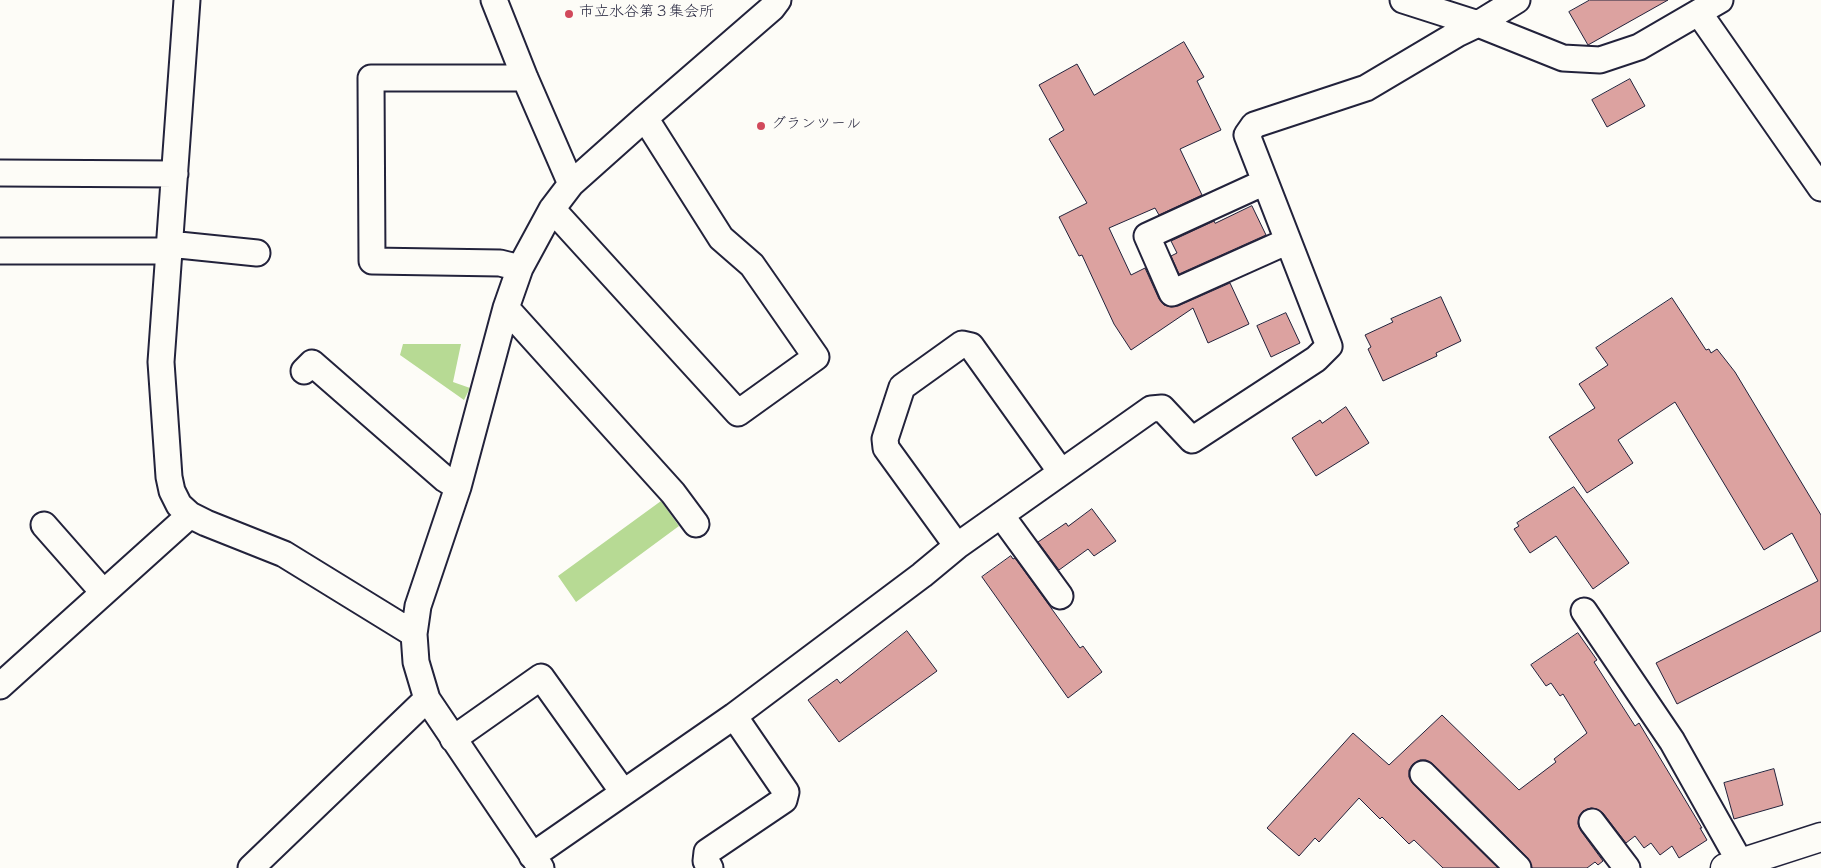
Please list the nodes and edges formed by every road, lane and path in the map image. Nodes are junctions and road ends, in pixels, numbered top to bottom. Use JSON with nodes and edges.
{"nodes":[{"id":1,"x":187,"y":0,"type":"edge"},
{"id":2,"x":494,"y":0,"type":"edge"},
{"id":3,"x":778,"y":0,"type":"edge"},
{"id":4,"x":1403,"y":0,"type":"edge"},
{"id":5,"x":1517,"y":0,"type":"edge"},
{"id":6,"x":1711,"y":4,"type":"edge"},
{"id":7,"x":1478,"y":24,"type":"junction"},
{"id":8,"x":525,"y":78,"type":"junction"},
{"id":9,"x":645,"y":118,"type":"junction"},
{"id":10,"x":0,"y":173,"type":"edge"},
{"id":11,"x":175,"y":174,"type":"junction"},
{"id":12,"x":1265,"y":182,"type":"junction"},
{"id":13,"x":571,"y":184,"type":"junction"},
{"id":14,"x":1821,"y":188,"type":"edge"},
{"id":15,"x":552,"y":209,"type":"junction"},
{"id":16,"x":1288,"y":241,"type":"junction"},
{"id":17,"x":169,"y":248,"type":"junction"},
{"id":18,"x":0,"y":251,"type":"edge"},
{"id":19,"x":257,"y":252,"type":"dead end"},
{"id":20,"x":520,"y":268,"type":"junction"},
{"id":21,"x":506,"y":308,"type":"junction"},
{"id":22,"x":304,"y":370,"type":"dead end"},
{"id":23,"x":1061,"y":472,"type":"junction"},
{"id":24,"x":458,"y":487,"type":"junction"},
{"id":25,"x":190,"y":515,"type":"junction"},
{"id":26,"x":1001,"y":515,"type":"junction"},
{"id":27,"x":696,"y":524,"type":"dead end"},
{"id":28,"x":44,"y":525,"type":"dead end"},
{"id":29,"x":957,"y":546,"type":"junction"},
{"id":30,"x":104,"y":592,"type":"junction"},
{"id":31,"x":1060,"y":596,"type":"dead end"},
{"id":32,"x":1584,"y":611,"type":"dead end"},
{"id":33,"x":414,"y":634,"type":"junction"},
{"id":34,"x":0,"y":686,"type":"edge"},
{"id":35,"x":427,"y":699,"type":"junction"},
{"id":36,"x":734,"y":716,"type":"junction"},
{"id":37,"x":453,"y":739,"type":"junction"},
{"id":38,"x":1423,"y":774,"type":"dead end"},
{"id":39,"x":623,"y":792,"type":"junction"},
{"id":40,"x":1592,"y":822,"type":"dead end"},
{"id":41,"x":1821,"y":837,"type":"edge"},
{"id":42,"x":534,"y":863,"type":"edge"},
{"id":43,"x":1733,"y":866,"type":"edge"},
{"id":44,"x":251,"y":868,"type":"edge"},
{"id":45,"x":710,"y":868,"type":"edge"},
{"id":46,"x":1518,"y":868,"type":"edge"},
{"id":47,"x":1627,"y":868,"type":"edge"}],
"edges":[{"from":1,"to":11,"type":"street"},
{"from":2,"to":8,"type":"street"},
{"from":3,"to":9,"type":"street"},
{"from":4,"to":7,"type":"street"},
{"from":5,"to":7,"type":"street"},
{"from":6,"to":7,"type":"street"},
{"from":6,"to":14,"type":"street"},
{"from":7,"to":12,"type":"street"},
{"from":8,"to":13,"type":"street"},
{"from":8,"to":20,"type":"street"},
{"from":9,"to":13,"type":"street"},
{"from":9,"to":15,"type":"street"},
{"from":10,"to":11,"type":"street"},
{"from":11,"to":17,"type":"street"},
{"from":12,"to":16,"type":"street"},
{"from":12,"to":16,"type":"street"},
{"from":13,"to":15,"type":"street"},
{"from":15,"to":20,"type":"street"},
{"from":16,"to":23,"type":"street"},
{"from":17,"to":18,"type":"street"},
{"from":17,"to":19,"type":"street"},
{"from":17,"to":25,"type":"street"},
{"from":20,"to":21,"type":"street"},
{"from":21,"to":24,"type":"street"},
{"from":21,"to":27,"type":"street"},
{"from":22,"to":24,"type":"street"},
{"from":23,"to":26,"type":"street"},
{"from":23,"to":29,"type":"street"},
{"from":24,"to":33,"type":"street"},
{"from":25,"to":30,"type":"street"},
{"from":25,"to":33,"type":"street"},
{"from":26,"to":29,"type":"street"},
{"from":26,"to":31,"type":"street"},
{"from":28,"to":30,"type":"street"},
{"from":29,"to":36,"type":"street"},
{"from":30,"to":34,"type":"street"},
{"from":32,"to":43,"type":"street"},
{"from":33,"to":35,"type":"street"},
{"from":35,"to":37,"type":"street"},
{"from":35,"to":44,"type":"street"},
{"from":36,"to":39,"type":"street"},
{"from":36,"to":45,"type":"street"},
{"from":37,"to":39,"type":"street"},
{"from":37,"to":42,"type":"street"},
{"from":38,"to":46,"type":"street"},
{"from":39,"to":42,"type":"street"},
{"from":40,"to":47,"type":"street"},
{"from":41,"to":43,"type":"main road"}]}
